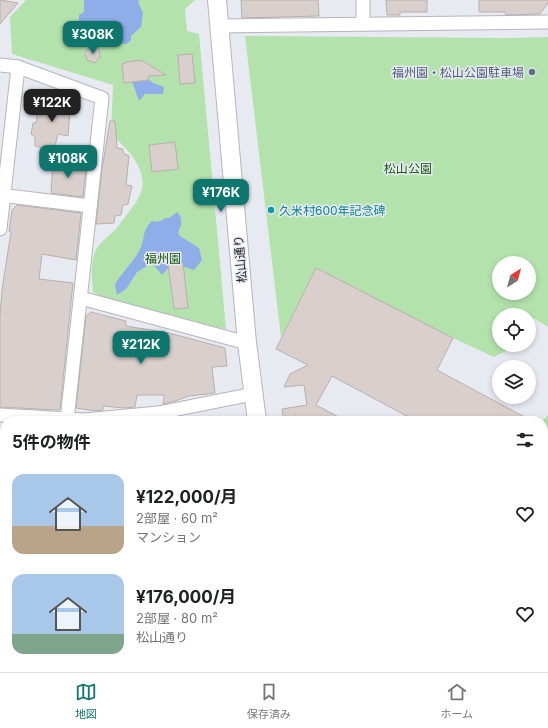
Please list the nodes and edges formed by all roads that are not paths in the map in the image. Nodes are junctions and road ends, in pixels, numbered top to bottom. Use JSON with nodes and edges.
{"nodes":[{"id":1,"x":217,"y":0,"type":"edge"},
{"id":2,"x":363,"y":0,"type":"edge"},
{"id":3,"x":548,"y":22,"type":"edge"},
{"id":4,"x":363,"y":24,"type":"junction"},
{"id":5,"x":220,"y":26,"type":"junction"},
{"id":6,"x":0,"y":65,"type":"edge"},
{"id":7,"x":18,"y":67,"type":"junction"},
{"id":8,"x":2,"y":195,"type":"edge"},
{"id":9,"x":90,"y":206,"type":"junction"},
{"id":10,"x":0,"y":229,"type":"edge"},
{"id":11,"x":81,"y":298,"type":"junction"},
{"id":12,"x":247,"y":343,"type":"junction"},
{"id":13,"x":253,"y":394,"type":"junction"},
{"id":14,"x":0,"y":415,"type":"edge"},
{"id":15,"x":13,"y":416,"type":"edge"},
{"id":16,"x":67,"y":416,"type":"edge"},
{"id":17,"x":133,"y":416,"type":"edge"},
{"id":18,"x":256,"y":416,"type":"edge"}],
"edges":[{"from":1,"to":5,"type":"street","name":"松山通り"},
{"from":2,"to":4,"type":"street"},
{"from":3,"to":4,"type":"street"},
{"from":4,"to":5,"type":"street"},
{"from":5,"to":12,"type":"street","name":"松山通り"},
{"from":6,"to":7,"type":"street"},
{"from":7,"to":8,"type":"street"},
{"from":7,"to":9,"type":"street"},
{"from":8,"to":9,"type":"street"},
{"from":8,"to":10,"type":"street"},
{"from":9,"to":11,"type":"street"},
{"from":11,"to":12,"type":"street"},
{"from":11,"to":16,"type":"street"},
{"from":12,"to":13,"type":"street","name":"松山通り"},
{"from":13,"to":17,"type":"street"},
{"from":13,"to":18,"type":"street","name":"松山通り"},
{"from":14,"to":15,"type":"street"}]}
